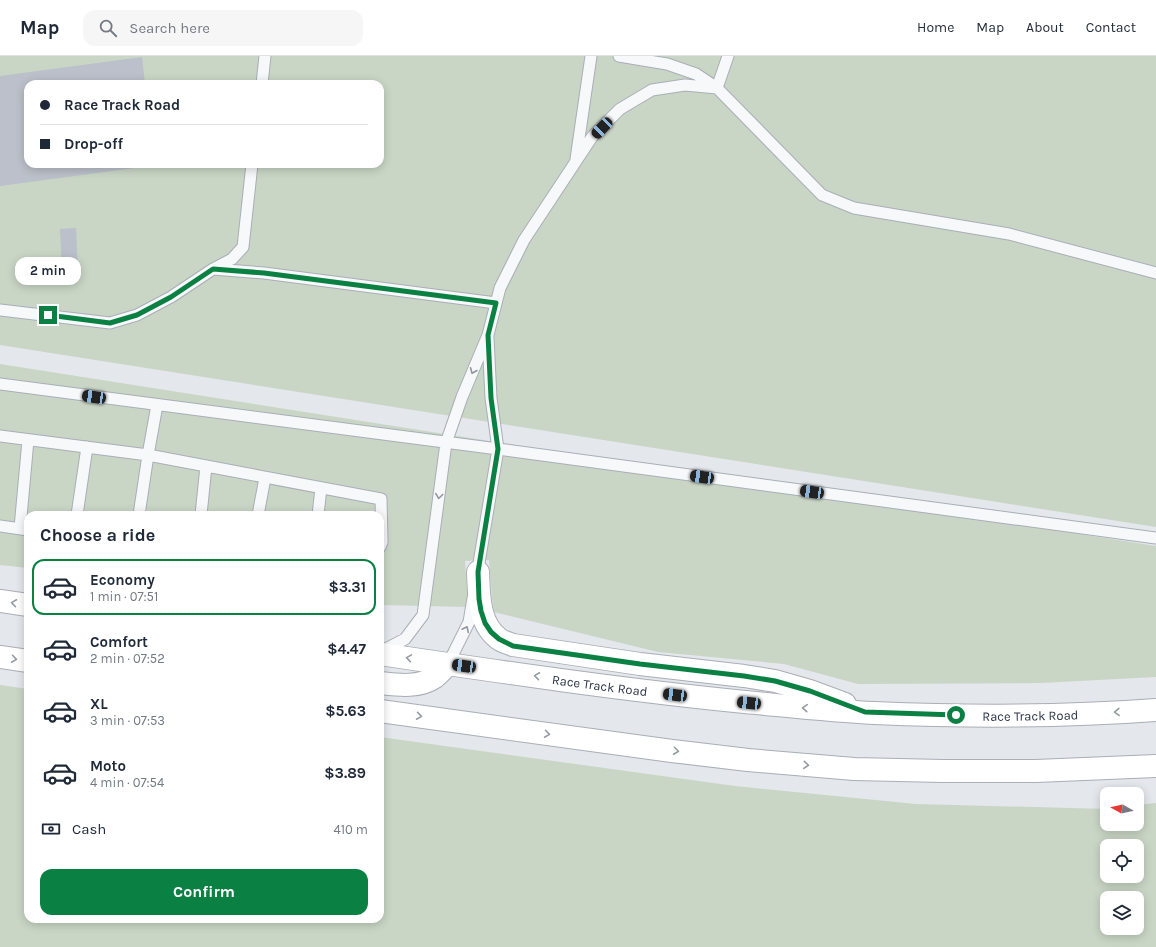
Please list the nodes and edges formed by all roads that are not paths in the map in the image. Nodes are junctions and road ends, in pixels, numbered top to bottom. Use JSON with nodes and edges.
{"nodes":[{"id":1,"x":265,"y":56,"type":"edge"},
{"id":2,"x":591,"y":56,"type":"edge"},
{"id":3,"x":619,"y":56,"type":"edge"},
{"id":4,"x":728,"y":56,"type":"edge"},
{"id":5,"x":262,"y":80,"type":"edge"},
{"id":6,"x":717,"y":88,"type":"junction"},
{"id":7,"x":576,"y":162,"type":"junction"},
{"id":8,"x":252,"y":168,"type":"edge"},
{"id":9,"x":213,"y":269,"type":"junction"},
{"id":10,"x":1156,"y":272,"type":"edge"},
{"id":11,"x":496,"y":303,"type":"junction"},
{"id":12,"x":0,"y":310,"type":"edge"},
{"id":13,"x":488,"y":335,"type":"junction"},
{"id":14,"x":0,"y":384,"type":"edge"},
{"id":15,"x":157,"y":405,"type":"junction"},
{"id":16,"x":0,"y":436,"type":"edge"},
{"id":17,"x":28,"y":440,"type":"junction"},
{"id":18,"x":446,"y":443,"type":"junction"},
{"id":19,"x":87,"y":447,"type":"junction"},
{"id":20,"x":498,"y":449,"type":"junction"},
{"id":21,"x":148,"y":455,"type":"junction"},
{"id":22,"x":206,"y":466,"type":"junction"},
{"id":23,"x":265,"y":478,"type":"junction"},
{"id":24,"x":321,"y":488,"type":"junction"},
{"id":25,"x":25,"y":511,"type":"edge"},
{"id":26,"x":78,"y":511,"type":"edge"},
{"id":27,"x":140,"y":511,"type":"edge"},
{"id":28,"x":201,"y":511,"type":"edge"},
{"id":29,"x":259,"y":511,"type":"edge"},
{"id":30,"x":318,"y":511,"type":"edge"},
{"id":31,"x":381,"y":511,"type":"edge"},
{"id":32,"x":0,"y":526,"type":"edge"},
{"id":33,"x":24,"y":529,"type":"edge"},
{"id":34,"x":1156,"y":538,"type":"edge"},
{"id":35,"x":478,"y":572,"type":"junction"},
{"id":36,"x":0,"y":601,"type":"edge"},
{"id":37,"x":24,"y":604,"type":"edge"},
{"id":38,"x":384,"y":651,"type":"edge"},
{"id":39,"x":384,"y":654,"type":"edge"},
{"id":40,"x":0,"y":657,"type":"edge"},
{"id":41,"x":24,"y":660,"type":"edge"},
{"id":42,"x":448,"y":664,"type":"junction"},
{"id":43,"x":384,"y":683,"type":"edge"},
{"id":44,"x":1156,"y":710,"type":"edge"},
{"id":45,"x":384,"y":711,"type":"edge"},
{"id":46,"x":865,"y":712,"type":"junction"},
{"id":47,"x":1156,"y":766,"type":"edge"}],
"edges":[{"from":1,"to":5,"type":"lane"},
{"from":2,"to":7,"type":"lane"},
{"from":3,"to":6,"type":"lane"},
{"from":4,"to":6,"type":"lane"},
{"from":6,"to":7,"type":"lane"},
{"from":6,"to":10,"type":"lane"},
{"from":7,"to":11,"type":"lane"},
{"from":8,"to":9,"type":"lane"},
{"from":9,"to":11,"type":"lane"},
{"from":9,"to":12,"type":"lane"},
{"from":11,"to":13,"type":"lane"},
{"from":13,"to":18,"type":"lane","one_way":true},
{"from":13,"to":20,"type":"lane"},
{"from":14,"to":15,"type":"lane"},
{"from":15,"to":18,"type":"lane"},
{"from":15,"to":21,"type":"lane"},
{"from":16,"to":17,"type":"lane"},
{"from":17,"to":19,"type":"lane"},
{"from":17,"to":25,"type":"lane"},
{"from":18,"to":20,"type":"lane"},
{"from":18,"to":38,"type":"lane","one_way":true},
{"from":19,"to":21,"type":"lane"},
{"from":19,"to":26,"type":"lane"},
{"from":20,"to":34,"type":"lane"},
{"from":20,"to":35,"type":"lane"},
{"from":21,"to":22,"type":"lane"},
{"from":21,"to":27,"type":"lane"},
{"from":22,"to":23,"type":"lane"},
{"from":22,"to":28,"type":"lane"},
{"from":23,"to":24,"type":"lane"},
{"from":23,"to":29,"type":"lane"},
{"from":24,"to":30,"type":"lane"},
{"from":24,"to":31,"type":"lane"},
{"from":32,"to":33,"type":"lane"},
{"from":42,"to":35,"type":"lane","one_way":true},
{"from":35,"to":46,"type":"main road"},
{"from":37,"to":36,"type":"main road","one_way":true},
{"from":42,"to":39,"type":"main road","name":"Race Track Road","one_way":true},
{"from":40,"to":41,"type":"main road","one_way":true},
{"from":42,"to":43,"type":"main road"},
{"from":46,"to":42,"type":"main road","name":"Race Track Road","one_way":true},
{"from":44,"to":46,"type":"main road","name":"Race Track Road","one_way":true},
{"from":45,"to":47,"type":"main road","one_way":true}]}
